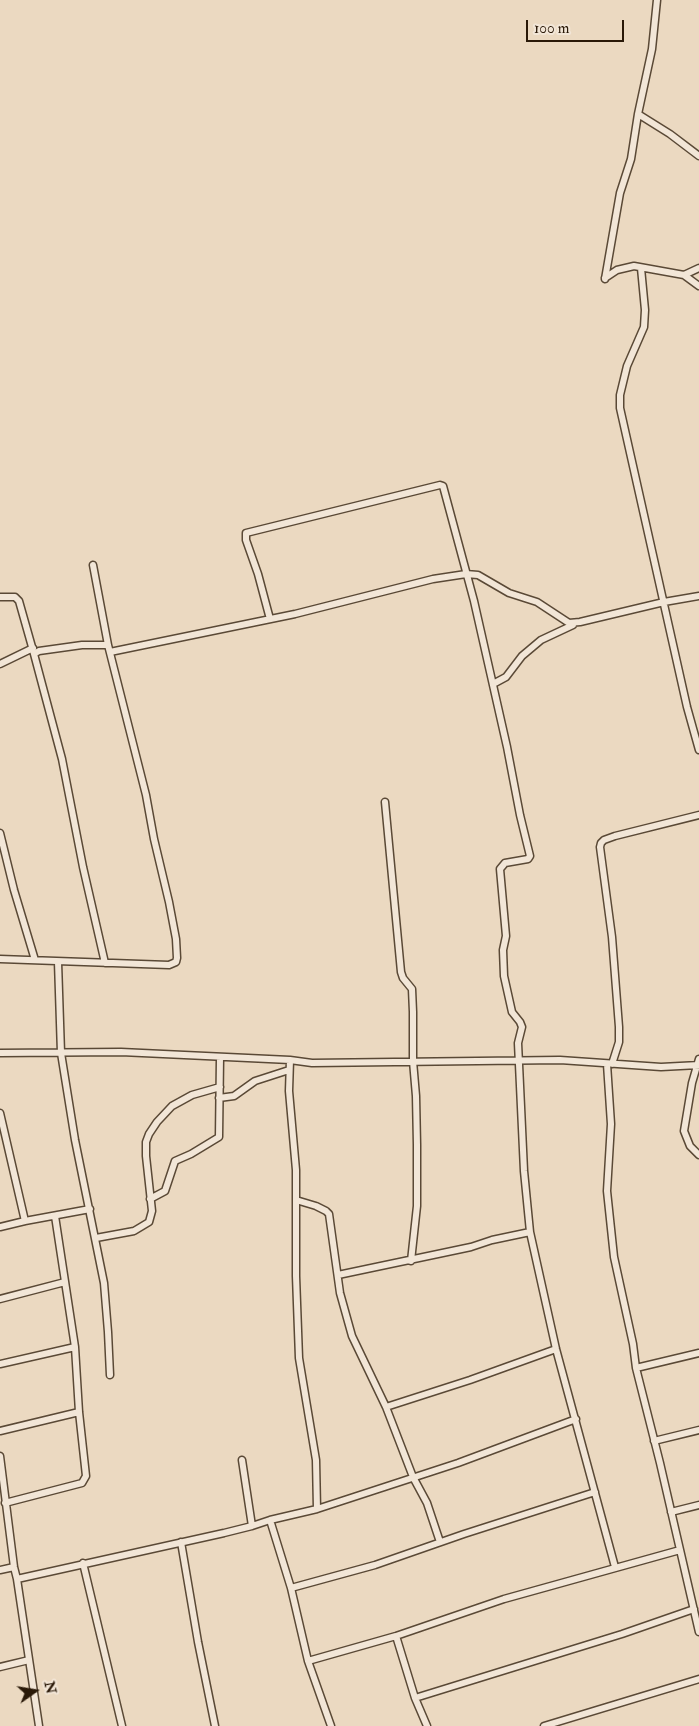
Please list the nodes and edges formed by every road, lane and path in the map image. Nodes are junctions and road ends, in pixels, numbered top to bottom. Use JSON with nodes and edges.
{"nodes":[{"id":1,"x":656,"y":0,"type":"edge"},
{"id":2,"x":638,"y":114,"type":"junction"},
{"id":3,"x":699,"y":156,"type":"edge"},
{"id":4,"x":642,"y":268,"type":"junction"},
{"id":5,"x":699,"y":268,"type":"edge"},
{"id":6,"x":684,"y":275,"type":"junction"},
{"id":7,"x":699,"y":286,"type":"edge"},
{"id":8,"x":93,"y":565,"type":"dead end"},
{"id":9,"x":466,"y":574,"type":"junction"},
{"id":10,"x":699,"y":596,"type":"edge"},
{"id":11,"x":0,"y":597,"type":"edge"},
{"id":12,"x":664,"y":602,"type":"junction"},
{"id":13,"x":270,"y":619,"type":"junction"},
{"id":14,"x":577,"y":623,"type":"junction"},
{"id":15,"x":108,"y":645,"type":"junction"},
{"id":16,"x":34,"y":651,"type":"junction"},
{"id":17,"x":110,"y":652,"type":"junction"},
{"id":18,"x":0,"y":664,"type":"edge"},
{"id":19,"x":493,"y":684,"type":"junction"},
{"id":20,"x":699,"y":750,"type":"edge"},
{"id":21,"x":385,"y":802,"type":"dead end"},
{"id":22,"x":699,"y":816,"type":"edge"},
{"id":23,"x":0,"y":833,"type":"edge"},
{"id":24,"x":0,"y":959,"type":"edge"},
{"id":25,"x":36,"y":960,"type":"junction"},
{"id":26,"x":58,"y":962,"type":"junction"},
{"id":27,"x":105,"y":963,"type":"junction"},
{"id":28,"x":0,"y":1053,"type":"edge"},
{"id":29,"x":60,"y":1053,"type":"junction"},
{"id":30,"x":220,"y":1058,"type":"junction"},
{"id":31,"x":290,"y":1060,"type":"junction"},
{"id":32,"x":413,"y":1061,"type":"junction"},
{"id":33,"x":520,"y":1061,"type":"junction"},
{"id":34,"x":698,"y":1063,"type":"edge"},
{"id":35,"x":610,"y":1064,"type":"junction"},
{"id":36,"x":289,"y":1070,"type":"junction"},
{"id":37,"x":220,"y":1087,"type":"junction"},
{"id":38,"x":219,"y":1098,"type":"junction"},
{"id":39,"x":0,"y":1113,"type":"edge"},
{"id":40,"x":699,"y":1155,"type":"edge"},
{"id":41,"x":150,"y":1199,"type":"junction"},
{"id":42,"x":296,"y":1200,"type":"junction"},
{"id":43,"x":90,"y":1209,"type":"junction"},
{"id":44,"x":55,"y":1216,"type":"junction"},
{"id":45,"x":25,"y":1221,"type":"junction"},
{"id":46,"x":0,"y":1227,"type":"edge"},
{"id":47,"x":530,"y":1232,"type":"junction"},
{"id":48,"x":96,"y":1238,"type":"junction"},
{"id":49,"x":411,"y":1261,"type":"junction"},
{"id":50,"x":338,"y":1274,"type":"junction"},
{"id":51,"x":66,"y":1282,"type":"junction"},
{"id":52,"x":0,"y":1299,"type":"edge"},
{"id":53,"x":75,"y":1347,"type":"junction"},
{"id":54,"x":556,"y":1349,"type":"junction"},
{"id":55,"x":699,"y":1353,"type":"edge"},
{"id":56,"x":0,"y":1364,"type":"edge"},
{"id":57,"x":636,"y":1368,"type":"junction"},
{"id":58,"x":110,"y":1376,"type":"dead end"},
{"id":59,"x":386,"y":1407,"type":"junction"},
{"id":60,"x":79,"y":1412,"type":"junction"},
{"id":61,"x":576,"y":1419,"type":"junction"},
{"id":62,"x":699,"y":1430,"type":"edge"},
{"id":63,"x":0,"y":1431,"type":"edge"},
{"id":64,"x":654,"y":1441,"type":"junction"},
{"id":65,"x":0,"y":1456,"type":"edge"},
{"id":66,"x":242,"y":1460,"type":"dead end"},
{"id":67,"x":1,"y":1471,"type":"edge"},
{"id":68,"x":413,"y":1477,"type":"junction"},
{"id":69,"x":595,"y":1492,"type":"junction"},
{"id":70,"x":5,"y":1503,"type":"junction"},
{"id":71,"x":699,"y":1505,"type":"edge"},
{"id":72,"x":317,"y":1509,"type":"junction"},
{"id":73,"x":671,"y":1512,"type":"junction"},
{"id":74,"x":270,"y":1520,"type":"junction"},
{"id":75,"x":252,"y":1526,"type":"junction"},
{"id":76,"x":181,"y":1542,"type":"junction"},
{"id":77,"x":440,"y":1542,"type":"junction"},
{"id":78,"x":680,"y":1550,"type":"junction"},
{"id":79,"x":83,"y":1563,"type":"junction"},
{"id":80,"x":14,"y":1566,"type":"junction"},
{"id":81,"x":616,"y":1567,"type":"junction"},
{"id":82,"x":0,"y":1570,"type":"edge"},
{"id":83,"x":17,"y":1579,"type":"junction"},
{"id":84,"x":291,"y":1588,"type":"junction"},
{"id":85,"x":694,"y":1609,"type":"junction"},
{"id":86,"x":699,"y":1632,"type":"edge"},
{"id":87,"x":396,"y":1636,"type":"junction"},
{"id":88,"x":29,"y":1660,"type":"junction"},
{"id":89,"x":308,"y":1661,"type":"junction"},
{"id":90,"x":0,"y":1667,"type":"edge"},
{"id":91,"x":699,"y":1679,"type":"edge"},
{"id":92,"x":416,"y":1698,"type":"junction"},
{"id":93,"x":39,"y":1726,"type":"edge"},
{"id":94,"x":122,"y":1726,"type":"edge"},
{"id":95,"x":215,"y":1726,"type":"edge"},
{"id":96,"x":331,"y":1726,"type":"edge"},
{"id":97,"x":427,"y":1726,"type":"edge"},
{"id":98,"x":544,"y":1726,"type":"edge"}],
"edges":[{"from":1,"to":2,"type":"street"},
{"from":2,"to":3,"type":"street"},
{"from":2,"to":4,"type":"street"},
{"from":4,"to":6,"type":"street"},
{"from":4,"to":12,"type":"street"},
{"from":5,"to":6,"type":"street"},
{"from":6,"to":7,"type":"street"},
{"from":8,"to":15,"type":"street"},
{"from":9,"to":13,"type":"street"},
{"from":9,"to":13,"type":"street"},
{"from":9,"to":14,"type":"street"},
{"from":9,"to":19,"type":"street"},
{"from":10,"to":12,"type":"street"},
{"from":11,"to":16,"type":"street"},
{"from":12,"to":14,"type":"street"},
{"from":12,"to":20,"type":"street"},
{"from":13,"to":17,"type":"street"},
{"from":14,"to":19,"type":"street"},
{"from":15,"to":16,"type":"street"},
{"from":15,"to":17,"type":"street"},
{"from":16,"to":18,"type":"street"},
{"from":16,"to":27,"type":"street"},
{"from":17,"to":27,"type":"street"},
{"from":19,"to":33,"type":"street"},
{"from":21,"to":32,"type":"street"},
{"from":22,"to":35,"type":"street"},
{"from":23,"to":25,"type":"street"},
{"from":24,"to":25,"type":"street"},
{"from":25,"to":26,"type":"street"},
{"from":26,"to":27,"type":"street"},
{"from":26,"to":29,"type":"street"},
{"from":28,"to":29,"type":"street"},
{"from":29,"to":30,"type":"street"},
{"from":29,"to":43,"type":"street"},
{"from":30,"to":31,"type":"street"},
{"from":30,"to":37,"type":"street"},
{"from":31,"to":32,"type":"street"},
{"from":31,"to":36,"type":"street"},
{"from":32,"to":33,"type":"street"},
{"from":32,"to":49,"type":"street"},
{"from":33,"to":35,"type":"street"},
{"from":33,"to":47,"type":"street"},
{"from":34,"to":35,"type":"street"},
{"from":34,"to":40,"type":"street"},
{"from":35,"to":57,"type":"street"},
{"from":36,"to":38,"type":"street"},
{"from":36,"to":42,"type":"street"},
{"from":37,"to":38,"type":"street"},
{"from":37,"to":41,"type":"street"},
{"from":38,"to":41,"type":"street"},
{"from":39,"to":45,"type":"street"},
{"from":41,"to":48,"type":"street"},
{"from":42,"to":50,"type":"street"},
{"from":42,"to":72,"type":"street"},
{"from":43,"to":44,"type":"street"},
{"from":43,"to":48,"type":"street"},
{"from":44,"to":45,"type":"street"},
{"from":44,"to":51,"type":"street"},
{"from":45,"to":46,"type":"street"},
{"from":47,"to":49,"type":"street"},
{"from":47,"to":54,"type":"street"},
{"from":48,"to":58,"type":"street"},
{"from":49,"to":50,"type":"street"},
{"from":50,"to":59,"type":"street"},
{"from":51,"to":52,"type":"street"},
{"from":51,"to":53,"type":"street"},
{"from":53,"to":56,"type":"street"},
{"from":53,"to":60,"type":"street"},
{"from":54,"to":59,"type":"street"},
{"from":54,"to":61,"type":"street"},
{"from":55,"to":57,"type":"street"},
{"from":57,"to":64,"type":"street"},
{"from":59,"to":68,"type":"street"},
{"from":60,"to":63,"type":"street"},
{"from":60,"to":70,"type":"street"},
{"from":61,"to":68,"type":"street"},
{"from":61,"to":69,"type":"street"},
{"from":62,"to":64,"type":"street"},
{"from":64,"to":73,"type":"street"},
{"from":65,"to":67,"type":"street"},
{"from":66,"to":75,"type":"street"},
{"from":67,"to":70,"type":"street"},
{"from":68,"to":72,"type":"street"},
{"from":68,"to":77,"type":"street"},
{"from":69,"to":77,"type":"street"},
{"from":69,"to":81,"type":"street"},
{"from":70,"to":80,"type":"street"},
{"from":71,"to":73,"type":"street"},
{"from":72,"to":74,"type":"street"},
{"from":73,"to":78,"type":"street"},
{"from":74,"to":75,"type":"street"},
{"from":74,"to":84,"type":"street"},
{"from":75,"to":76,"type":"street"},
{"from":76,"to":79,"type":"street"},
{"from":76,"to":95,"type":"street"},
{"from":77,"to":84,"type":"street"},
{"from":78,"to":81,"type":"street"},
{"from":78,"to":85,"type":"street"},
{"from":79,"to":83,"type":"street"},
{"from":79,"to":94,"type":"street"},
{"from":80,"to":82,"type":"street"},
{"from":80,"to":83,"type":"street"},
{"from":81,"to":87,"type":"street"},
{"from":83,"to":88,"type":"street"},
{"from":84,"to":89,"type":"street"},
{"from":85,"to":86,"type":"street"},
{"from":85,"to":92,"type":"street"},
{"from":87,"to":89,"type":"street"},
{"from":87,"to":92,"type":"street"},
{"from":88,"to":90,"type":"street"},
{"from":88,"to":93,"type":"street"},
{"from":89,"to":96,"type":"street"},
{"from":91,"to":98,"type":"street"},
{"from":92,"to":97,"type":"street"}]}
